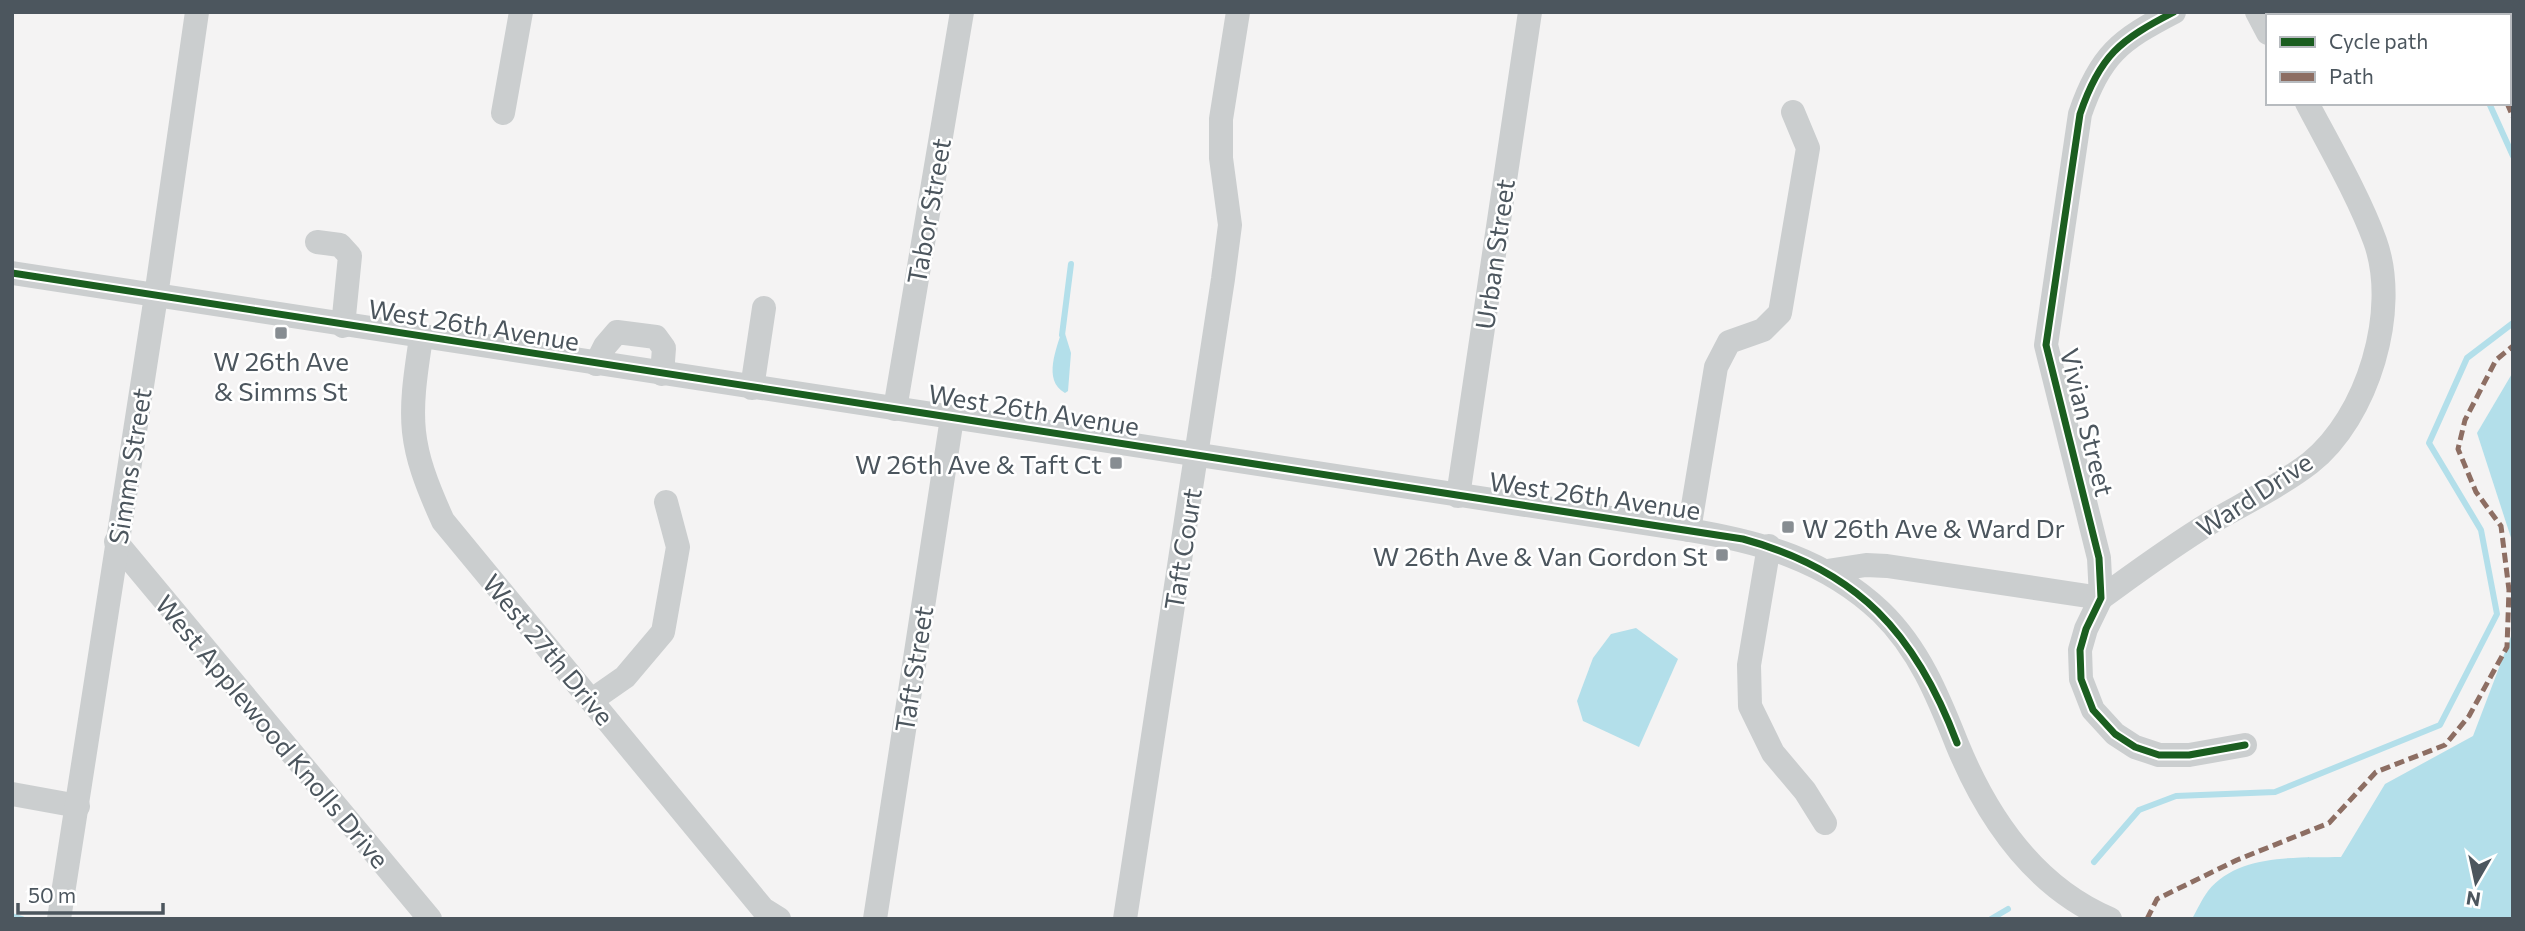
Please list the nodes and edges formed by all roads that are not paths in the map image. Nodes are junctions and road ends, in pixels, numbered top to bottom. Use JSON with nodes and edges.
{"nodes":[{"id":1,"x":197,"y":12,"type":"edge"},
{"id":2,"x":520,"y":12,"type":"edge"},
{"id":3,"x":962,"y":12,"type":"edge"},
{"id":4,"x":1238,"y":12,"type":"edge"},
{"id":5,"x":1530,"y":12,"type":"edge"},
{"id":6,"x":2174,"y":12,"type":"edge"},
{"id":7,"x":2257,"y":12,"type":"edge"},
{"id":8,"x":2266,"y":29,"type":"edge"},
{"id":9,"x":2308,"y":105,"type":"edge"},
{"id":10,"x":1793,"y":112,"type":"dead end"},
{"id":11,"x":503,"y":113,"type":"dead end"},
{"id":12,"x":317,"y":242,"type":"dead end"},
{"id":13,"x":12,"y":273,"type":"edge"},
{"id":14,"x":156,"y":296,"type":"junction"},
{"id":15,"x":764,"y":308,"type":"dead end"},
{"id":16,"x":343,"y":326,"type":"junction"},
{"id":17,"x":421,"y":338,"type":"junction"},
{"id":18,"x":596,"y":365,"type":"junction"},
{"id":19,"x":662,"y":374,"type":"junction"},
{"id":20,"x":752,"y":388,"type":"junction"},
{"id":21,"x":895,"y":410,"type":"junction"},
{"id":22,"x":952,"y":418,"type":"junction"},
{"id":23,"x":1196,"y":455,"type":"junction"},
{"id":24,"x":1458,"y":496,"type":"junction"},
{"id":25,"x":666,"y":502,"type":"dead end"},
{"id":26,"x":1689,"y":530,"type":"junction"},
{"id":27,"x":116,"y":542,"type":"junction"},
{"id":28,"x":1769,"y":545,"type":"junction"},
{"id":29,"x":1827,"y":571,"type":"junction"},
{"id":30,"x":2101,"y":597,"type":"junction"},
{"id":31,"x":592,"y":701,"type":"junction"},
{"id":32,"x":2245,"y":745,"type":"dead end"},
{"id":33,"x":12,"y":794,"type":"edge"},
{"id":34,"x":78,"y":806,"type":"junction"},
{"id":35,"x":1825,"y":823,"type":"dead end"},
{"id":36,"x":59,"y":919,"type":"edge"},
{"id":37,"x":430,"y":919,"type":"edge"},
{"id":38,"x":779,"y":919,"type":"edge"},
{"id":39,"x":875,"y":919,"type":"edge"},
{"id":40,"x":1125,"y":919,"type":"edge"},
{"id":41,"x":2110,"y":919,"type":"edge"}],
"edges":[{"from":1,"to":14,"type":"street","name":"Simms Street"},
{"from":2,"to":11,"type":"street"},
{"from":3,"to":21,"type":"street","name":"Tabor Street"},
{"from":4,"to":23,"type":"street","name":"Taft Court"},
{"from":5,"to":24,"type":"street","name":"Urban Street"},
{"from":6,"to":30,"type":"street","name":"Vivian Street"},
{"from":7,"to":8,"type":"street"},
{"from":9,"to":30,"type":"street","name":"Ward Drive"},
{"from":10,"to":26,"type":"street"},
{"from":12,"to":16,"type":"street"},
{"from":13,"to":14,"type":"street","name":"West 26th Avenue"},
{"from":14,"to":16,"type":"street","name":"West 26th Avenue"},
{"from":14,"to":27,"type":"street","name":"Simms Street"},
{"from":15,"to":20,"type":"street"},
{"from":16,"to":17,"type":"street","name":"West 26th Avenue"},
{"from":17,"to":18,"type":"street","name":"West 26th Avenue"},
{"from":17,"to":31,"type":"street","name":"West 27th Drive"},
{"from":18,"to":19,"type":"street","name":"West 26th Avenue"},
{"from":18,"to":19,"type":"street"},
{"from":19,"to":20,"type":"street","name":"West 26th Avenue"},
{"from":20,"to":21,"type":"street","name":"West 26th Avenue"},
{"from":21,"to":22,"type":"street","name":"West 26th Avenue"},
{"from":22,"to":23,"type":"street","name":"West 26th Avenue"},
{"from":22,"to":39,"type":"street","name":"Taft Street"},
{"from":23,"to":24,"type":"street","name":"West 26th Avenue"},
{"from":23,"to":40,"type":"street","name":"Taft Court"},
{"from":24,"to":26,"type":"street","name":"West 26th Avenue"},
{"from":25,"to":31,"type":"street"},
{"from":26,"to":28,"type":"street","name":"West 26th Avenue"},
{"from":27,"to":34,"type":"street","name":"Simms Street"},
{"from":27,"to":37,"type":"street","name":"West Applewood Knolls Drive"},
{"from":28,"to":29,"type":"street","name":"West 26th Avenue"},
{"from":28,"to":35,"type":"street"},
{"from":29,"to":30,"type":"street"},
{"from":29,"to":41,"type":"street","name":"West 26th Avenue"},
{"from":30,"to":32,"type":"street","name":"Vivian Street"},
{"from":31,"to":38,"type":"street","name":"West 27th Drive"},
{"from":33,"to":34,"type":"street"},
{"from":34,"to":36,"type":"street","name":"Simms Street"}]}
